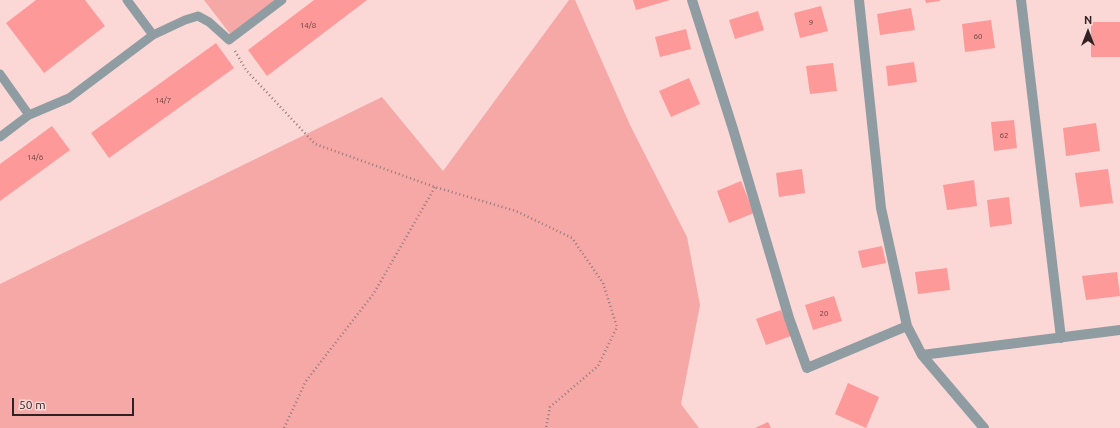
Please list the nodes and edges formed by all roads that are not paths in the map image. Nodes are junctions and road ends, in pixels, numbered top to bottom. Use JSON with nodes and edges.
{"nodes":[{"id":1,"x":127,"y":0,"type":"edge"},
{"id":2,"x":282,"y":0,"type":"edge"},
{"id":3,"x":692,"y":0,"type":"edge"},
{"id":4,"x":860,"y":0,"type":"edge"},
{"id":5,"x":1021,"y":0,"type":"edge"},
{"id":6,"x":153,"y":35,"type":"junction"},
{"id":7,"x":0,"y":74,"type":"edge"},
{"id":8,"x":29,"y":115,"type":"junction"},
{"id":9,"x":0,"y":137,"type":"edge"},
{"id":10,"x":907,"y":326,"type":"junction"},
{"id":11,"x":1120,"y":330,"type":"edge"},
{"id":12,"x":1061,"y":338,"type":"junction"},
{"id":13,"x":922,"y":355,"type":"junction"},
{"id":14,"x":984,"y":428,"type":"edge"}],
"edges":[{"from":1,"to":6,"type":"lane"},
{"from":2,"to":6,"type":"lane"},
{"from":3,"to":10,"type":"street"},
{"from":4,"to":10,"type":"street"},
{"from":5,"to":12,"type":"street"},
{"from":6,"to":8,"type":"lane"},
{"from":7,"to":8,"type":"lane"},
{"from":8,"to":9,"type":"lane"},
{"from":10,"to":13,"type":"street"},
{"from":11,"to":12,"type":"street"},
{"from":12,"to":13,"type":"street"},
{"from":13,"to":14,"type":"street"}]}
